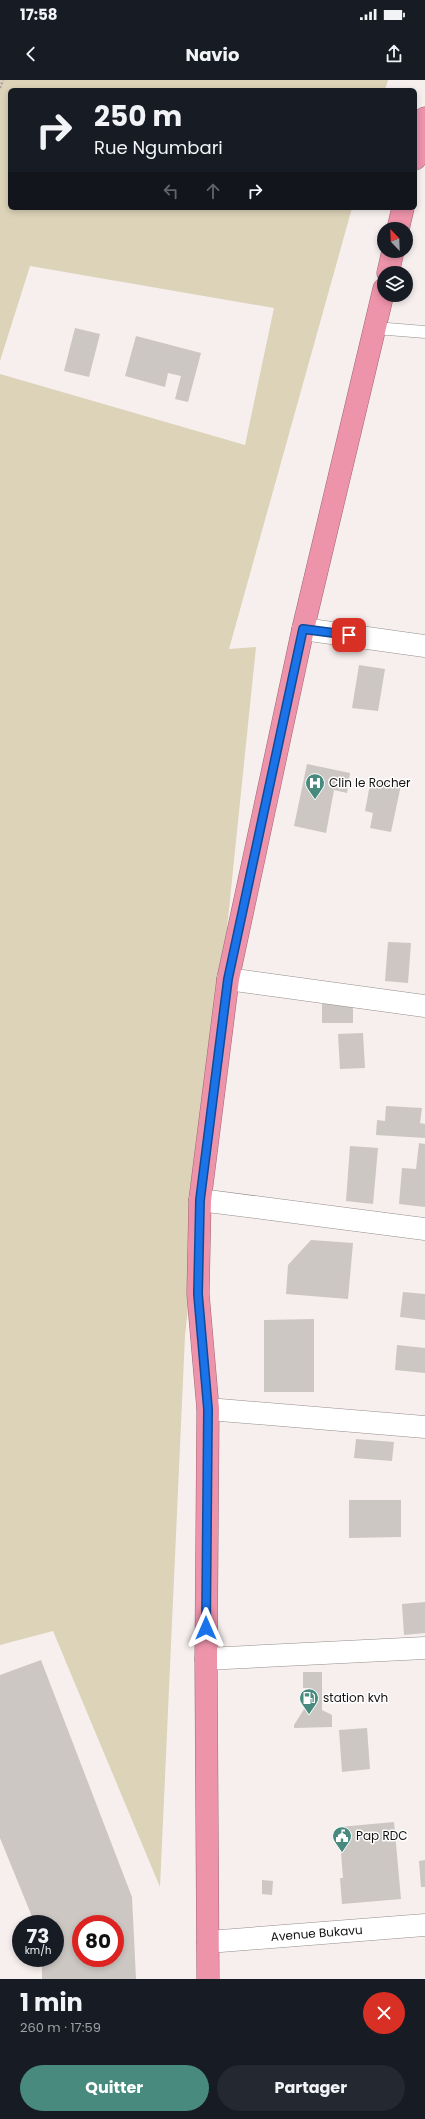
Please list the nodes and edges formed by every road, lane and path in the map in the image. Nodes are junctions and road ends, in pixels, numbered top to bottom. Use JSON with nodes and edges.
{"nodes":[{"id":1,"x":3,"y":80,"type":"edge"},
{"id":2,"x":0,"y":88,"type":"edge"},
{"id":3,"x":425,"y":118,"type":"edge"},
{"id":4,"x":417,"y":152,"type":"edge"},
{"id":5,"x":403,"y":210,"type":"edge"},
{"id":6,"x":400,"y":222,"type":"edge"},
{"id":7,"x":381,"y":302,"type":"edge"},
{"id":8,"x":374,"y":328,"type":"junction"},
{"id":9,"x":425,"y":332,"type":"edge"},
{"id":10,"x":303,"y":629,"type":"junction"},
{"id":11,"x":425,"y":646,"type":"edge"},
{"id":12,"x":228,"y":979,"type":"junction"},
{"id":13,"x":425,"y":1006,"type":"edge"},
{"id":14,"x":200,"y":1200,"type":"junction"},
{"id":15,"x":425,"y":1229,"type":"edge"},
{"id":16,"x":208,"y":1409,"type":"junction"},
{"id":17,"x":425,"y":1427,"type":"edge"},
{"id":18,"x":425,"y":1648,"type":"edge"},
{"id":19,"x":206,"y":1659,"type":"junction"},
{"id":20,"x":425,"y":1925,"type":"edge"},
{"id":21,"x":208,"y":1942,"type":"junction"},
{"id":22,"x":208,"y":1979,"type":"edge"}],
"edges":[{"from":1,"to":2,"type":"path"},
{"from":3,"to":4,"type":"highway"},
{"from":5,"to":6,"type":"highway"},
{"from":7,"to":8,"type":"highway"},
{"from":8,"to":9,"type":"lane"},
{"from":8,"to":10,"type":"highway"},
{"from":10,"to":11,"type":"street"},
{"from":10,"to":12,"type":"highway"},
{"from":12,"to":13,"type":"street"},
{"from":12,"to":14,"type":"highway"},
{"from":14,"to":15,"type":"street"},
{"from":14,"to":16,"type":"highway"},
{"from":16,"to":17,"type":"street"},
{"from":16,"to":19,"type":"highway"},
{"from":18,"to":19,"type":"street"},
{"from":19,"to":21,"type":"highway"},
{"from":20,"to":21,"type":"street","name":"Avenue Bukavu"},
{"from":21,"to":22,"type":"highway"}]}
